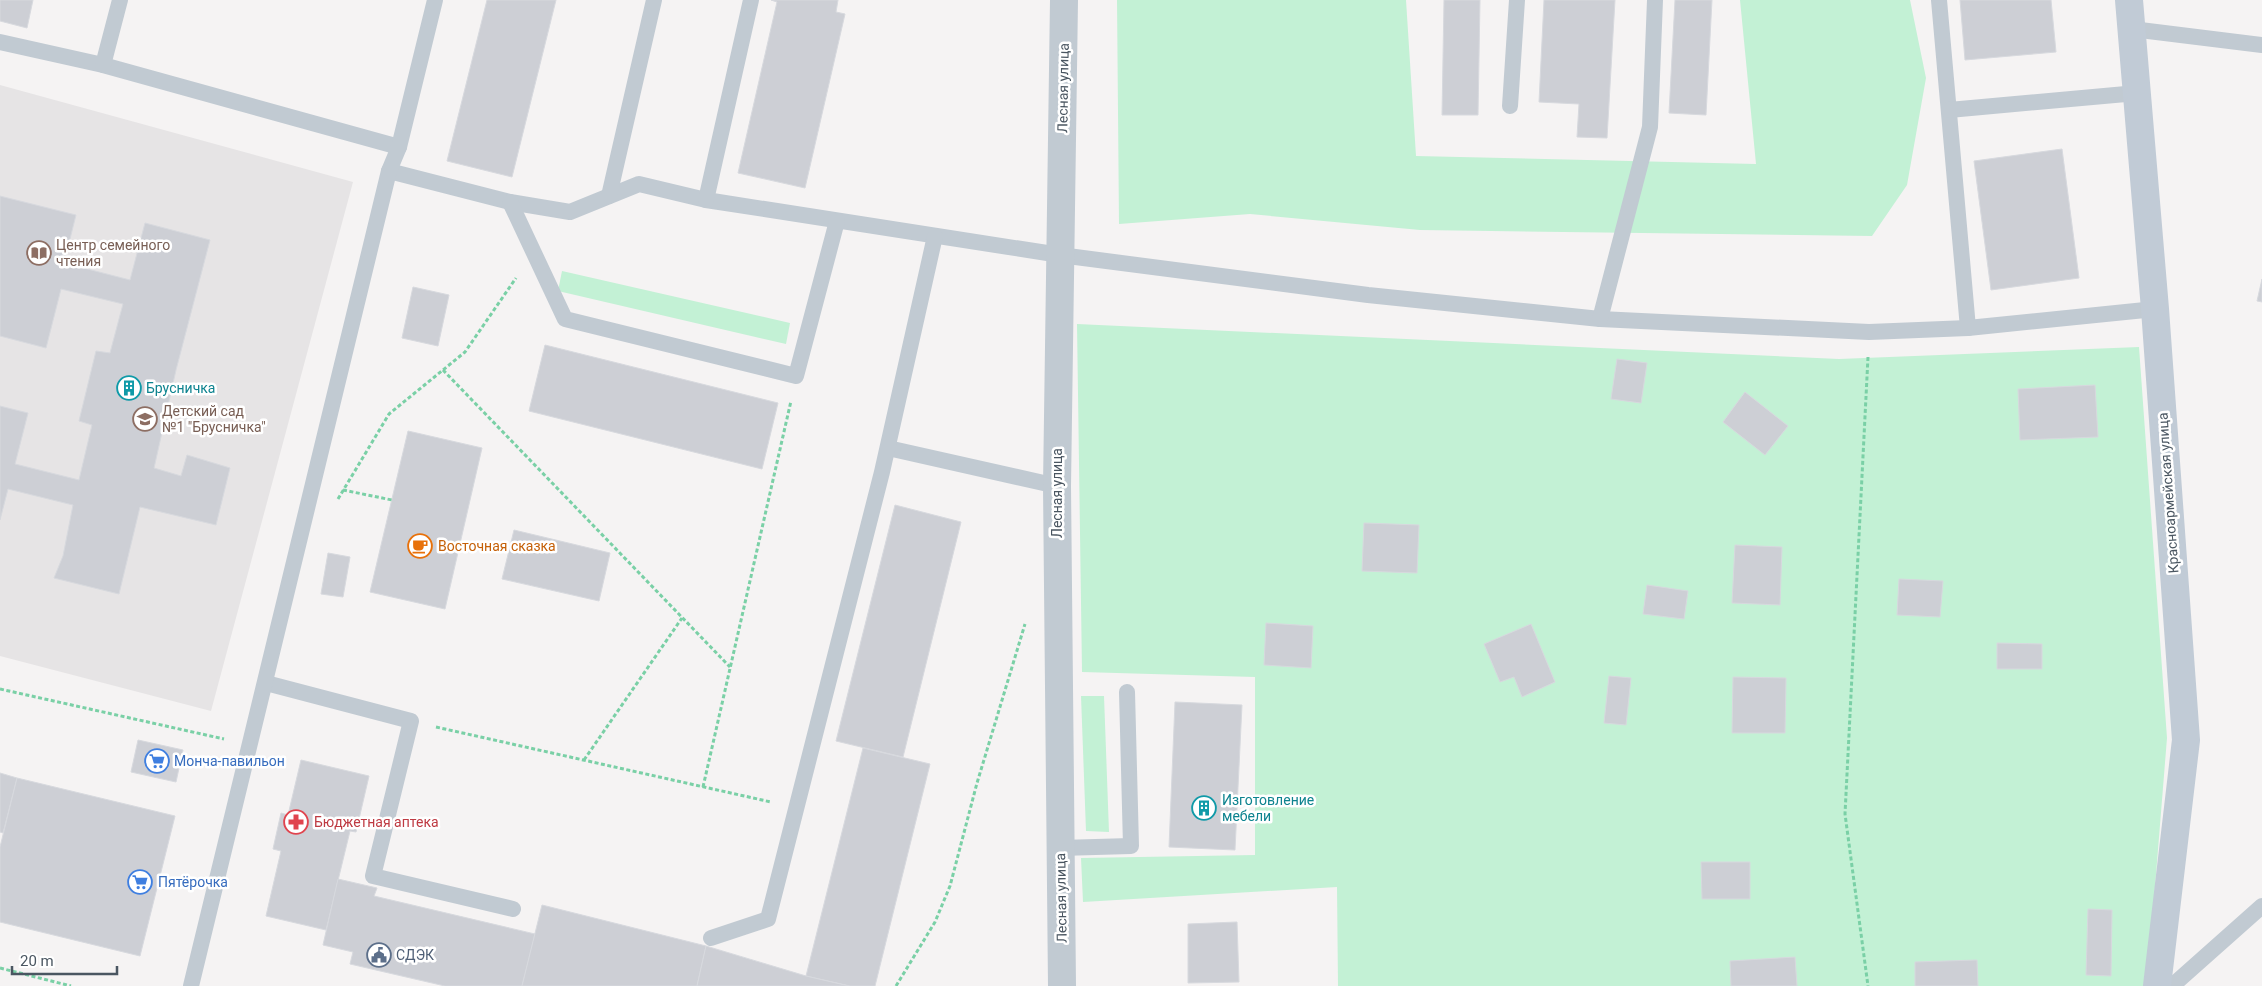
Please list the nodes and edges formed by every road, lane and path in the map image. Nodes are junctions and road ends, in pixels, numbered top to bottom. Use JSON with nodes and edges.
{"nodes":[{"id":1,"x":120,"y":0,"type":"edge"},
{"id":2,"x":435,"y":0,"type":"edge"},
{"id":3,"x":654,"y":0,"type":"edge"},
{"id":4,"x":751,"y":0,"type":"edge"},
{"id":5,"x":1064,"y":0,"type":"edge"},
{"id":6,"x":1517,"y":0,"type":"edge"},
{"id":7,"x":1655,"y":0,"type":"edge"},
{"id":8,"x":1939,"y":0,"type":"edge"},
{"id":9,"x":2129,"y":0,"type":"edge"},
{"id":10,"x":2132,"y":28,"type":"junction"},
{"id":11,"x":0,"y":42,"type":"edge"},
{"id":12,"x":2262,"y":45,"type":"edge"},
{"id":13,"x":103,"y":65,"type":"junction"},
{"id":14,"x":2137,"y":93,"type":"junction"},
{"id":15,"x":1510,"y":106,"type":"dead end"},
{"id":16,"x":1949,"y":110,"type":"junction"},
{"id":17,"x":399,"y":147,"type":"junction"},
{"id":18,"x":389,"y":171,"type":"junction"},
{"id":19,"x":609,"y":196,"type":"junction"},
{"id":20,"x":706,"y":200,"type":"junction"},
{"id":21,"x":510,"y":202,"type":"junction"},
{"id":22,"x":837,"y":221,"type":"junction"},
{"id":23,"x":935,"y":236,"type":"junction"},
{"id":24,"x":534,"y":253,"type":"junction"},
{"id":25,"x":1060,"y":255,"type":"junction"},
{"id":26,"x":2155,"y":309,"type":"junction"},
{"id":27,"x":1600,"y":318,"type":"junction"},
{"id":28,"x":1968,"y":328,"type":"junction"},
{"id":29,"x":1869,"y":332,"type":"junction"},
{"id":30,"x":443,"y":370,"type":"junction"},
{"id":31,"x":796,"y":376,"type":"junction"},
{"id":32,"x":888,"y":448,"type":"junction"},
{"id":33,"x":1057,"y":486,"type":"junction"},
{"id":34,"x":343,"y":490,"type":"junction"},
{"id":35,"x":392,"y":500,"type":"dead end"},
{"id":36,"x":334,"y":505,"type":"dead end"},
{"id":37,"x":682,"y":618,"type":"junction"},
{"id":38,"x":1026,"y":619,"type":"dead end"},
{"id":39,"x":730,"y":668,"type":"junction"},
{"id":40,"x":266,"y":683,"type":"junction"},
{"id":41,"x":0,"y":689,"type":"edge"},
{"id":42,"x":1128,"y":692,"type":"dead end"},
{"id":43,"x":411,"y":721,"type":"junction"},
{"id":44,"x":250,"y":745,"type":"junction"},
{"id":45,"x":584,"y":760,"type":"junction"},
{"id":46,"x":703,"y":786,"type":"junction"},
{"id":47,"x":796,"y":807,"type":"junction"},
{"id":48,"x":1060,"y":848,"type":"junction"},
{"id":49,"x":2262,"y":906,"type":"edge"},
{"id":50,"x":512,"y":910,"type":"dead end"},
{"id":51,"x":711,"y":938,"type":"dead end"},
{"id":52,"x":0,"y":968,"type":"edge"},
{"id":53,"x":72,"y":986,"type":"edge"},
{"id":54,"x":191,"y":986,"type":"edge"},
{"id":55,"x":896,"y":986,"type":"edge"},
{"id":56,"x":1062,"y":986,"type":"edge"},
{"id":57,"x":1868,"y":986,"type":"edge"},
{"id":58,"x":2157,"y":986,"type":"edge"},
{"id":59,"x":2172,"y":986,"type":"edge"}],
"edges":[{"from":1,"to":13,"type":"lane"},
{"from":2,"to":17,"type":"lane"},
{"from":3,"to":19,"type":"lane"},
{"from":4,"to":20,"type":"lane"},
{"from":5,"to":25,"type":"street","name":"Лесная улица"},
{"from":6,"to":15,"type":"lane"},
{"from":7,"to":27,"type":"lane"},
{"from":8,"to":16,"type":"lane"},
{"from":9,"to":10,"type":"street","name":"Красноармейская улица"},
{"from":10,"to":12,"type":"lane"},
{"from":10,"to":14,"type":"street","name":"Красноармейская улица"},
{"from":11,"to":13,"type":"lane"},
{"from":13,"to":17,"type":"lane"},
{"from":14,"to":16,"type":"lane"},
{"from":14,"to":26,"type":"street","name":"Красноармейская улица"},
{"from":16,"to":28,"type":"lane"},
{"from":17,"to":18,"type":"lane"},
{"from":18,"to":21,"type":"lane"},
{"from":18,"to":40,"type":"lane"},
{"from":19,"to":20,"type":"lane"},
{"from":19,"to":21,"type":"lane"},
{"from":20,"to":22,"type":"lane"},
{"from":21,"to":24,"type":"lane"},
{"from":22,"to":23,"type":"lane"},
{"from":22,"to":31,"type":"lane"},
{"from":23,"to":25,"type":"lane"},
{"from":23,"to":32,"type":"lane"},
{"from":24,"to":30,"type":"path"},
{"from":24,"to":31,"type":"lane"},
{"from":25,"to":27,"type":"lane"},
{"from":25,"to":33,"type":"street","name":"Лесная улица"},
{"from":26,"to":28,"type":"lane"},
{"from":26,"to":58,"type":"street","name":"Красноармейская улица"},
{"from":27,"to":29,"type":"lane"},
{"from":28,"to":29,"type":"lane"},
{"from":29,"to":57,"type":"path"},
{"from":30,"to":34,"type":"path"},
{"from":30,"to":37,"type":"path"},
{"from":31,"to":39,"type":"path"},
{"from":32,"to":33,"type":"lane"},
{"from":32,"to":47,"type":"lane"},
{"from":33,"to":48,"type":"street","name":"Лесная улица"},
{"from":34,"to":35,"type":"path"},
{"from":34,"to":36,"type":"path"},
{"from":37,"to":39,"type":"path"},
{"from":37,"to":45,"type":"path"},
{"from":38,"to":55,"type":"path"},
{"from":39,"to":46,"type":"path"},
{"from":40,"to":43,"type":"lane"},
{"from":40,"to":44,"type":"lane"},
{"from":41,"to":44,"type":"path"},
{"from":42,"to":48,"type":"lane"},
{"from":43,"to":45,"type":"path"},
{"from":43,"to":50,"type":"lane"},
{"from":44,"to":54,"type":"lane"},
{"from":45,"to":46,"type":"path"},
{"from":46,"to":47,"type":"path"},
{"from":47,"to":51,"type":"lane"},
{"from":48,"to":56,"type":"street","name":"Лесная улица"},
{"from":49,"to":59,"type":"lane"},
{"from":52,"to":53,"type":"path"}]}
